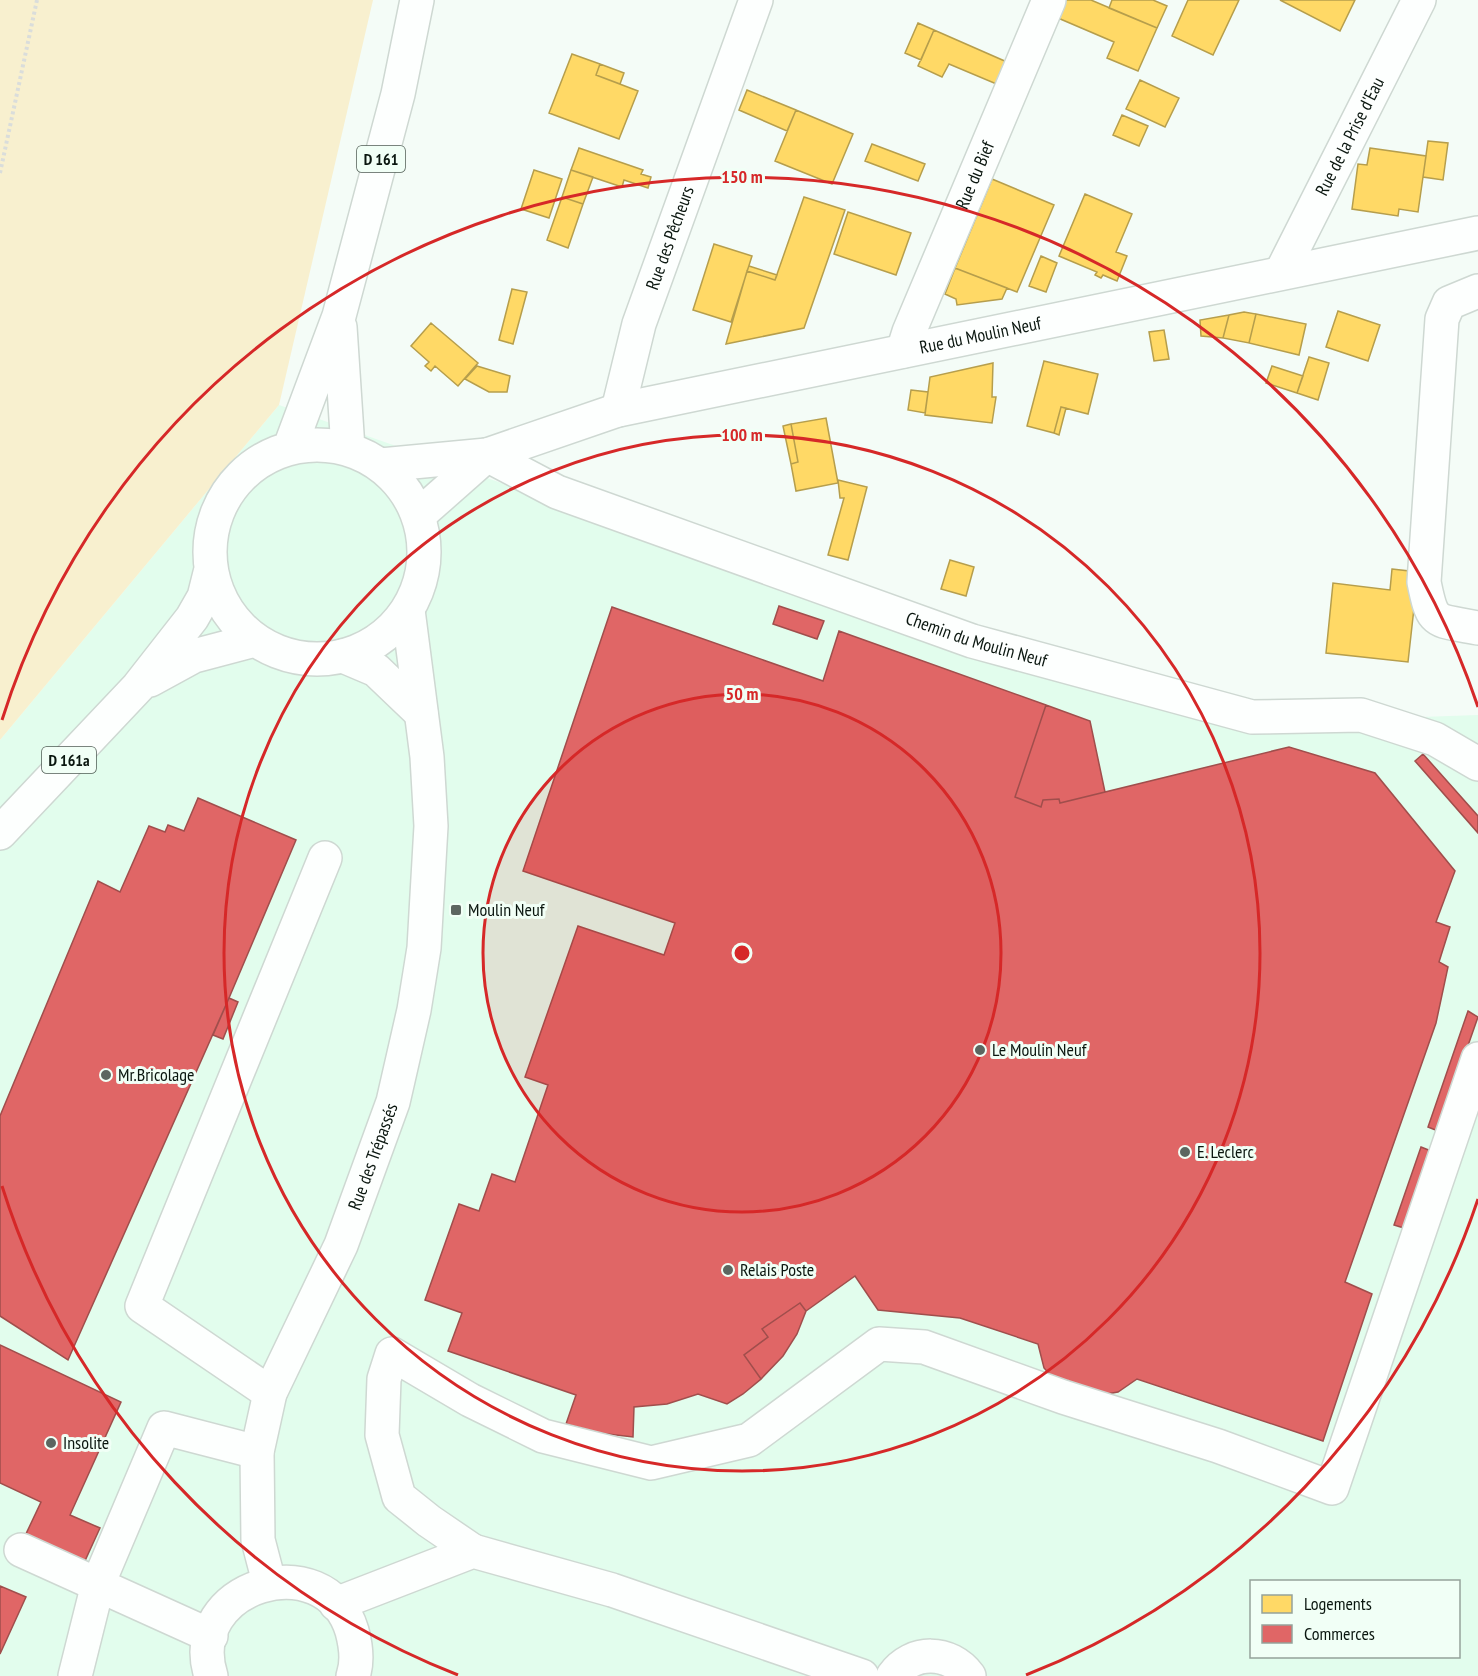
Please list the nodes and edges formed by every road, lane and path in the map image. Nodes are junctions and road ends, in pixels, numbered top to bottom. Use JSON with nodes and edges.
{"nodes":[{"id":1,"x":37,"y":0,"type":"edge"},
{"id":2,"x":417,"y":0,"type":"edge"},
{"id":3,"x":756,"y":0,"type":"edge"},
{"id":4,"x":1049,"y":0,"type":"edge"},
{"id":5,"x":1419,"y":0,"type":"edge"},
{"id":6,"x":0,"y":173,"type":"edge"},
{"id":7,"x":1478,"y":233,"type":"edge"},
{"id":8,"x":1281,"y":273,"type":"junction"},
{"id":9,"x":1478,"y":291,"type":"edge"},
{"id":10,"x":339,"y":316,"type":"junction"},
{"id":11,"x":903,"y":351,"type":"junction"},
{"id":12,"x":618,"y":410,"type":"junction"},
{"id":13,"x":290,"y":447,"type":"junction"},
{"id":14,"x":348,"y":449,"type":"junction"},
{"id":15,"x":487,"y":455,"type":"junction"},
{"id":16,"x":381,"y":465,"type":"junction"},
{"id":17,"x":419,"y":515,"type":"junction"},
{"id":18,"x":211,"y":569,"type":"junction"},
{"id":19,"x":408,"y":610,"type":"junction"},
{"id":20,"x":1478,"y":627,"type":"edge"},
{"id":21,"x":255,"y":640,"type":"junction"},
{"id":22,"x":343,"y":656,"type":"junction"},
{"id":23,"x":138,"y":687,"type":"junction"},
{"id":24,"x":421,"y":713,"type":"junction"},
{"id":25,"x":1478,"y":764,"type":"edge"},
{"id":26,"x":0,"y":833,"type":"edge"},
{"id":27,"x":325,"y":858,"type":"dead end"},
{"id":28,"x":1478,"y":1059,"type":"edge"},
{"id":29,"x":270,"y":1392,"type":"junction"},
{"id":30,"x":257,"y":1452,"type":"junction"},
{"id":31,"x":21,"y":1550,"type":"dead end"},
{"id":32,"x":473,"y":1551,"type":"junction"},
{"id":33,"x":269,"y":1582,"type":"junction"},
{"id":34,"x":99,"y":1584,"type":"junction"},
{"id":35,"x":336,"y":1604,"type":"junction"},
{"id":36,"x":211,"y":1636,"type":"junction"},
{"id":37,"x":75,"y":1676,"type":"edge"},
{"id":38,"x":211,"y":1676,"type":"edge"},
{"id":39,"x":353,"y":1676,"type":"edge"},
{"id":40,"x":862,"y":1676,"type":"edge"},
{"id":41,"x":893,"y":1676,"type":"edge"},
{"id":42,"x":969,"y":1676,"type":"edge"}],
"edges":[{"from":1,"to":6,"type":"path"},
{"from":2,"to":10,"type":"street","number":"D 161"},
{"from":3,"to":12,"type":"street","name":"Rue des Pêcheurs"},
{"from":4,"to":11,"type":"street","name":"Rue du Bief"},
{"from":5,"to":8,"type":"street","name":"Rue de la Prise d'Eau"},
{"from":7,"to":8,"type":"street","name":"Rue du Moulin Neuf"},
{"from":8,"to":11,"type":"street","name":"Rue du Moulin Neuf"},
{"from":9,"to":20,"type":"street"},
{"from":10,"to":13,"type":"street","number":"D 161"},
{"from":10,"to":14,"type":"street"},
{"from":11,"to":12,"type":"street","name":"Rue du Moulin Neuf"},
{"from":12,"to":15,"type":"street","name":"Rue du Moulin Neuf"},
{"from":13,"to":14,"type":"street"},
{"from":13,"to":18,"type":"street"},
{"from":14,"to":16,"type":"street"},
{"from":15,"to":16,"type":"street","name":"Rue du Moulin Neuf"},
{"from":15,"to":17,"type":"street","name":"Rue du Moulin Neuf"},
{"from":15,"to":25,"type":"street","name":"Chemin du Moulin Neuf"},
{"from":16,"to":17,"type":"street"},
{"from":17,"to":19,"type":"street"},
{"from":18,"to":21,"type":"street"},
{"from":18,"to":23,"type":"street","number":"D 161a"},
{"from":19,"to":22,"type":"street"},
{"from":19,"to":24,"type":"street","name":"Rue des Trépassés"},
{"from":21,"to":22,"type":"street"},
{"from":21,"to":23,"type":"street","number":"D 161a"},
{"from":22,"to":24,"type":"street"},
{"from":23,"to":26,"type":"street","number":"D 161a"},
{"from":24,"to":29,"type":"street","name":"Rue des Trépassés"},
{"from":27,"to":29,"type":"street"},
{"from":28,"to":32,"type":"street"},
{"from":29,"to":30,"type":"street","name":"Rue des Trépassés"},
{"from":30,"to":33,"type":"street","name":"Rue des Trépassés"},
{"from":30,"to":34,"type":"street"},
{"from":31,"to":34,"type":"street"},
{"from":32,"to":35,"type":"street"},
{"from":32,"to":40,"type":"street"},
{"from":33,"to":35,"type":"street"},
{"from":33,"to":36,"type":"street"},
{"from":34,"to":36,"type":"street"},
{"from":34,"to":37,"type":"street"},
{"from":35,"to":39,"type":"street"},
{"from":36,"to":38,"type":"street"},
{"from":41,"to":42,"type":"street"}]}
